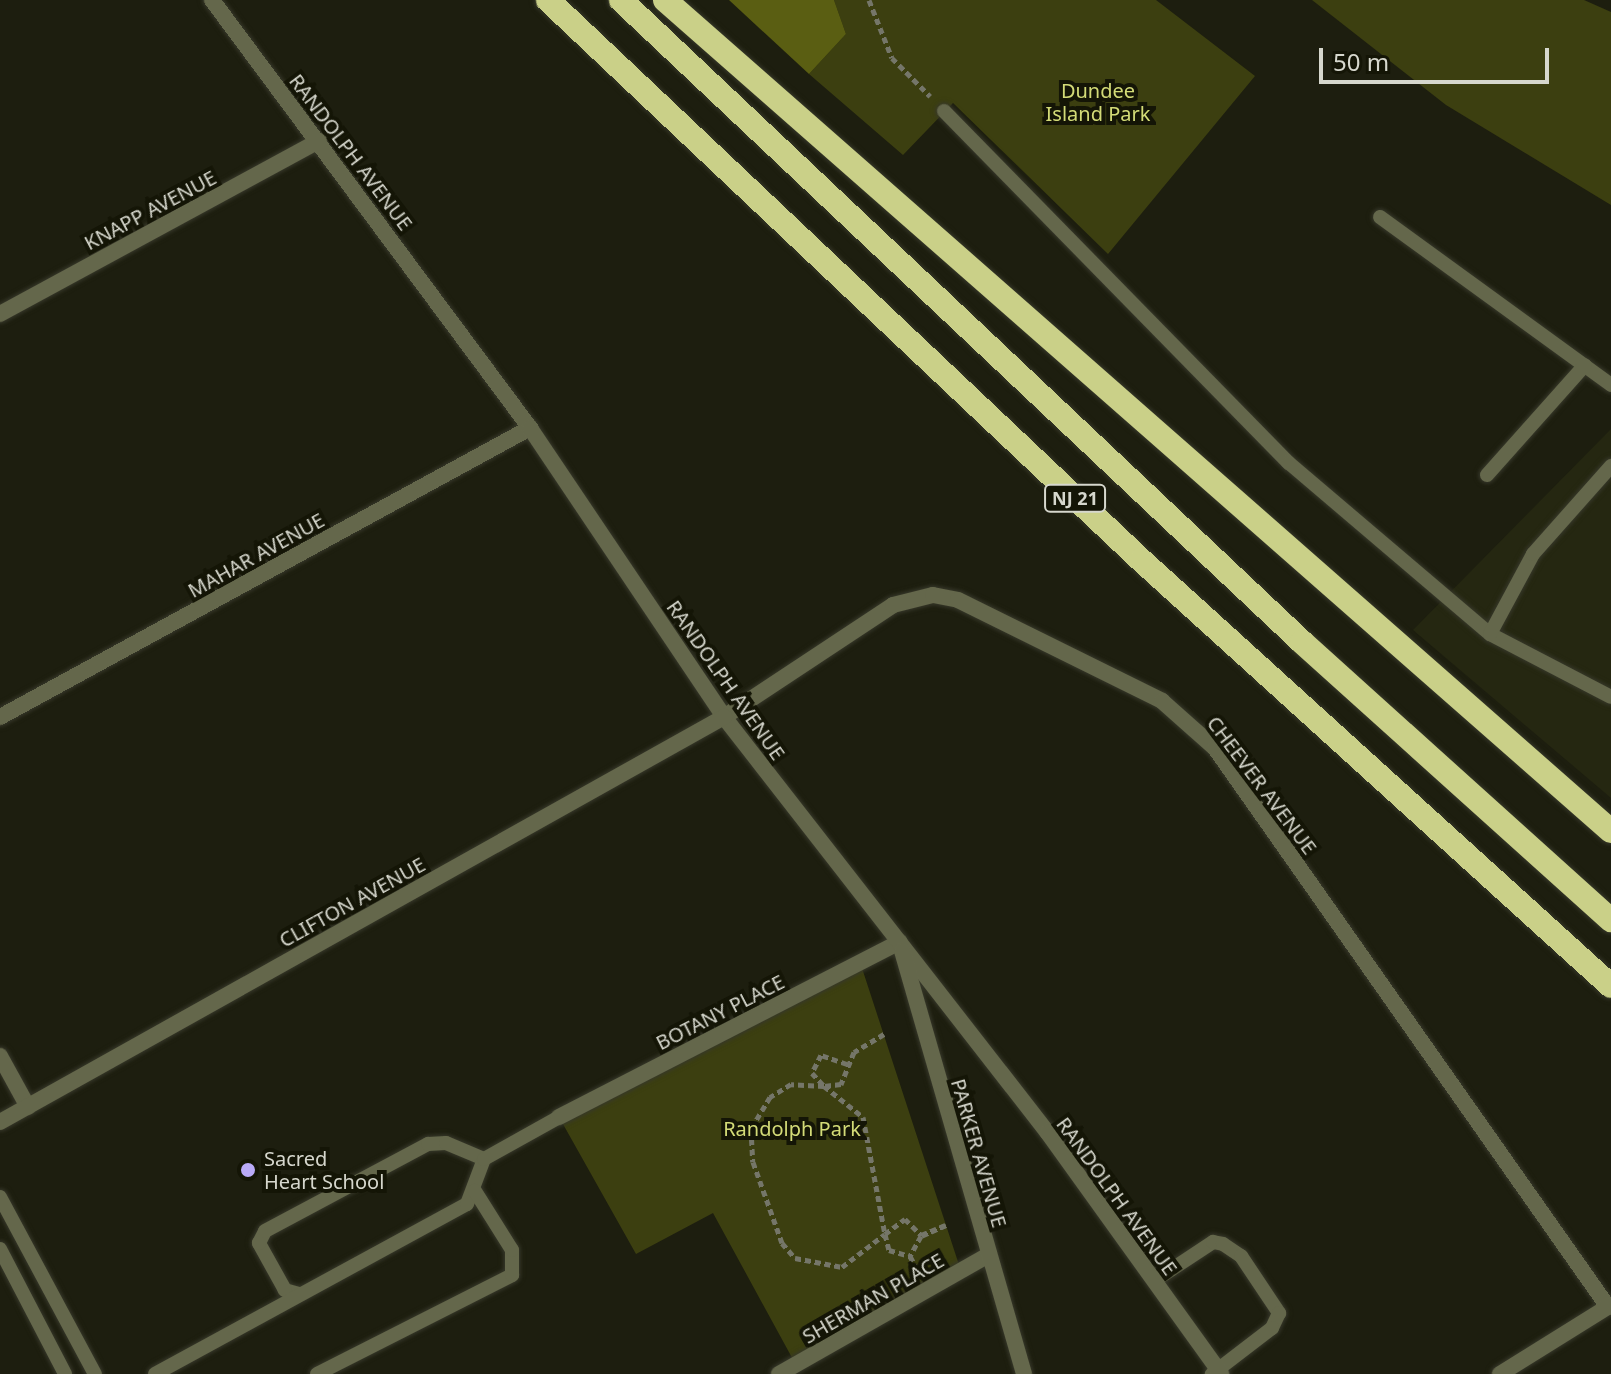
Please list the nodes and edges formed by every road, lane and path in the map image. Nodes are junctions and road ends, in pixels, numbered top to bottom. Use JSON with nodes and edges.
{"nodes":[{"id":1,"x":212,"y":0,"type":"edge"},
{"id":2,"x":548,"y":0,"type":"edge"},
{"id":3,"x":621,"y":0,"type":"edge"},
{"id":4,"x":665,"y":0,"type":"edge"},
{"id":5,"x":869,"y":0,"type":"edge"},
{"id":6,"x":944,"y":111,"type":"joint"},
{"id":7,"x":319,"y":141,"type":"junction"},
{"id":8,"x":1380,"y":217,"type":"dead end"},
{"id":9,"x":0,"y":314,"type":"edge"},
{"id":10,"x":1585,"y":365,"type":"junction"},
{"id":11,"x":1611,"y":385,"type":"edge"},
{"id":12,"x":530,"y":428,"type":"junction"},
{"id":13,"x":1611,"y":466,"type":"edge"},
{"id":14,"x":1487,"y":475,"type":"dead end"},
{"id":15,"x":1490,"y":634,"type":"junction"},
{"id":16,"x":1611,"y":697,"type":"edge"},
{"id":17,"x":0,"y":717,"type":"edge"},
{"id":18,"x":724,"y":717,"type":"junction"},
{"id":19,"x":1611,"y":831,"type":"edge"},
{"id":20,"x":1611,"y":920,"type":"edge"},
{"id":21,"x":900,"y":942,"type":"junction"},
{"id":22,"x":1611,"y":986,"type":"edge"},
{"id":23,"x":884,"y":1034,"type":"dead end"},
{"id":24,"x":0,"y":1056,"type":"edge"},
{"id":25,"x":847,"y":1064,"type":"junction"},
{"id":26,"x":824,"y":1086,"type":"junction"},
{"id":27,"x":28,"y":1107,"type":"junction"},
{"id":28,"x":559,"y":1117,"type":"joint"},
{"id":29,"x":0,"y":1122,"type":"edge"},
{"id":30,"x":484,"y":1159,"type":"junction"},
{"id":31,"x":475,"y":1191,"type":"junction"},
{"id":32,"x":0,"y":1197,"type":"edge"},
{"id":33,"x":885,"y":1234,"type":"junction"},
{"id":34,"x":0,"y":1249,"type":"edge"},
{"id":35,"x":910,"y":1256,"type":"junction"},
{"id":36,"x":987,"y":1256,"type":"junction"},
{"id":37,"x":1154,"y":1281,"type":"junction"},
{"id":38,"x":927,"y":1290,"type":"junction"},
{"id":39,"x":299,"y":1294,"type":"junction"},
{"id":40,"x":1610,"y":1308,"type":"edge"},
{"id":41,"x":1216,"y":1372,"type":"edge"},
{"id":42,"x":65,"y":1374,"type":"edge"},
{"id":43,"x":95,"y":1374,"type":"edge"},
{"id":44,"x":155,"y":1374,"type":"edge"},
{"id":45,"x":317,"y":1374,"type":"edge"},
{"id":46,"x":779,"y":1374,"type":"edge"},
{"id":47,"x":1024,"y":1374,"type":"edge"},
{"id":48,"x":1500,"y":1374,"type":"edge"}],
"edges":[{"from":1,"to":7,"type":"street","name":"RANDOLPH AVENUE"},
{"from":2,"to":22,"type":"highway","number":"NJ 21"},
{"from":3,"to":20,"type":"highway","number":"NJ 21"},
{"from":4,"to":19,"type":"highway"},
{"from":5,"to":6,"type":"path"},
{"from":6,"to":15,"type":"lane"},
{"from":7,"to":9,"type":"street","name":"KNAPP AVENUE"},
{"from":7,"to":12,"type":"street","name":"RANDOLPH AVENUE"},
{"from":8,"to":10,"type":"lane"},
{"from":10,"to":11,"type":"lane"},
{"from":10,"to":14,"type":"lane"},
{"from":12,"to":17,"type":"street","name":"MAHAR AVENUE"},
{"from":12,"to":18,"type":"street","name":"RANDOLPH AVENUE"},
{"from":13,"to":15,"type":"lane"},
{"from":15,"to":16,"type":"lane"},
{"from":18,"to":21,"type":"street","name":"RANDOLPH AVENUE"},
{"from":18,"to":27,"type":"street","name":"CLIFTON AVENUE"},
{"from":18,"to":40,"type":"street","name":"CHEEVER AVENUE"},
{"from":21,"to":28,"type":"street","name":"BOTANY PLACE"},
{"from":21,"to":36,"type":"street","name":"PARKER AVENUE"},
{"from":21,"to":37,"type":"street","name":"RANDOLPH AVENUE"},
{"from":23,"to":25,"type":"path"},
{"from":24,"to":27,"type":"street"},
{"from":25,"to":26,"type":"path"},
{"from":25,"to":26,"type":"path"},
{"from":26,"to":33,"type":"path"},
{"from":26,"to":33,"type":"path"},
{"from":27,"to":29,"type":"street","name":"CLIFTON AVENUE"},
{"from":28,"to":30,"type":"lane"},
{"from":30,"to":31,"type":"lane"},
{"from":30,"to":39,"type":"lane"},
{"from":31,"to":39,"type":"lane"},
{"from":31,"to":45,"type":"lane"},
{"from":32,"to":43,"type":"lane"},
{"from":33,"to":35,"type":"path"},
{"from":33,"to":35,"type":"path"},
{"from":34,"to":42,"type":"lane"},
{"from":35,"to":38,"type":"path"},
{"from":36,"to":38,"type":"street","name":"SHERMAN PLACE"},
{"from":36,"to":47,"type":"street","name":"PARKER AVENUE"},
{"from":37,"to":41,"type":"street","name":"RANDOLPH AVENUE"},
{"from":37,"to":41,"type":"lane"},
{"from":38,"to":46,"type":"street","name":"SHERMAN PLACE"},
{"from":39,"to":44,"type":"lane"},
{"from":40,"to":48,"type":"street"}]}
